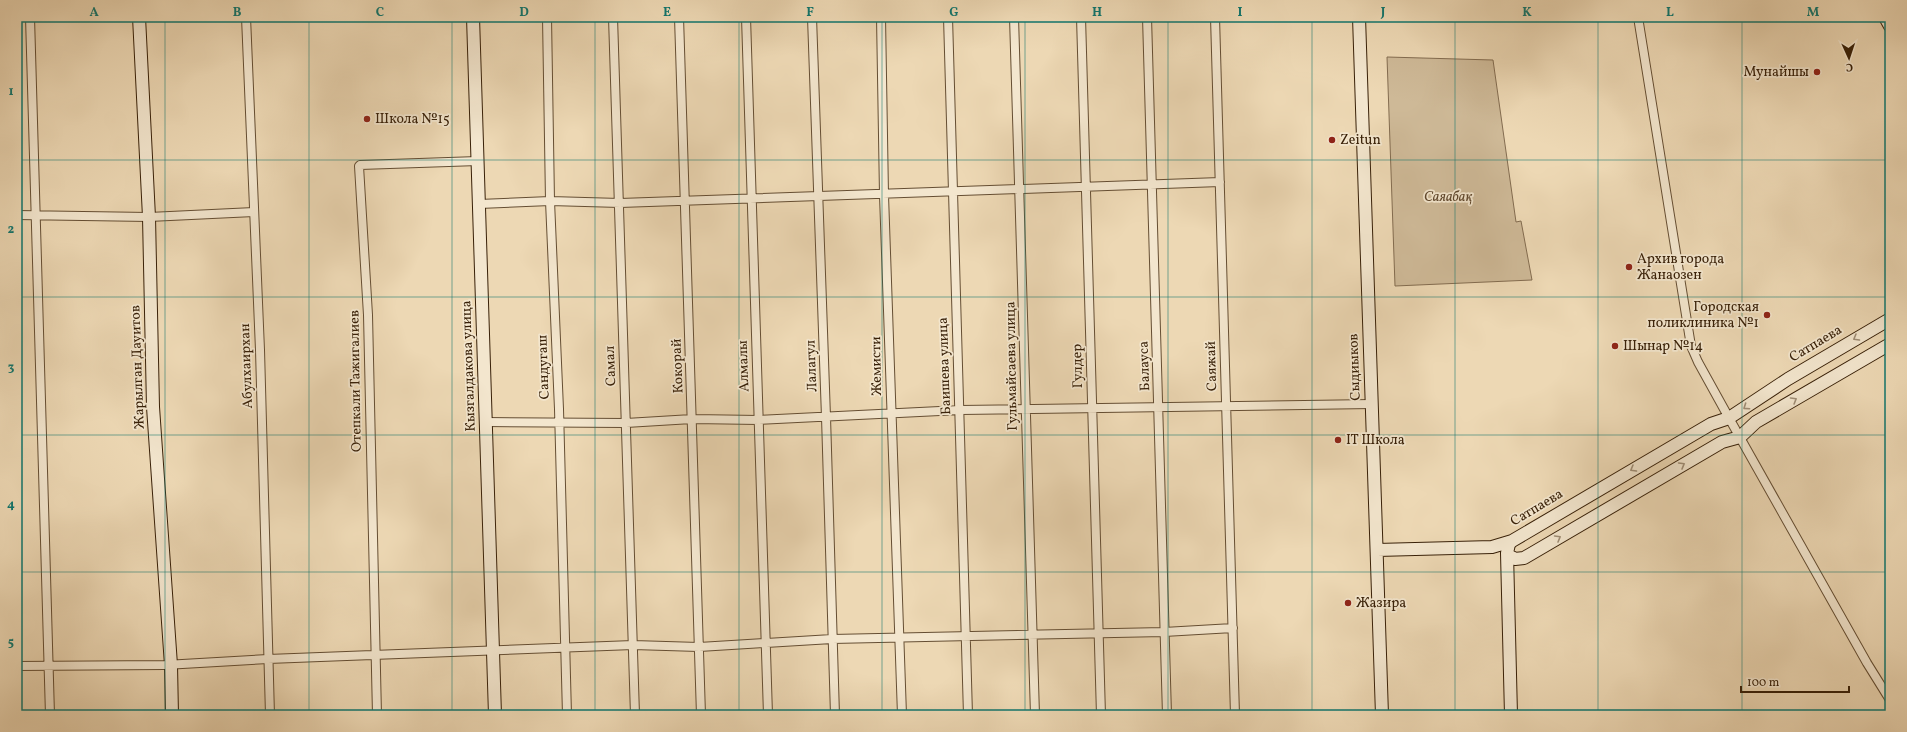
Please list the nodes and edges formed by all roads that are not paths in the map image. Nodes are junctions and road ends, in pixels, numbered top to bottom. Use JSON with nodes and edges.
{"nodes":[{"id":1,"x":30,"y":17,"type":"edge"},
{"id":2,"x":139,"y":17,"type":"edge"},
{"id":3,"x":246,"y":17,"type":"edge"},
{"id":4,"x":473,"y":17,"type":"edge"},
{"id":5,"x":548,"y":17,"type":"edge"},
{"id":6,"x":613,"y":17,"type":"edge"},
{"id":7,"x":679,"y":17,"type":"edge"},
{"id":8,"x":746,"y":17,"type":"edge"},
{"id":9,"x":812,"y":17,"type":"edge"},
{"id":10,"x":881,"y":17,"type":"edge"},
{"id":11,"x":948,"y":17,"type":"edge"},
{"id":12,"x":1014,"y":17,"type":"edge"},
{"id":13,"x":1081,"y":17,"type":"edge"},
{"id":14,"x":1147,"y":17,"type":"edge"},
{"id":15,"x":1214,"y":17,"type":"edge"},
{"id":16,"x":1359,"y":17,"type":"edge"},
{"id":17,"x":1638,"y":17,"type":"edge"},
{"id":18,"x":1885,"y":17,"type":"edge"},
{"id":19,"x":1890,"y":26,"type":"edge"},
{"id":20,"x":478,"y":160,"type":"junction"},
{"id":21,"x":1220,"y":182,"type":"junction"},
{"id":22,"x":1152,"y":184,"type":"junction"},
{"id":23,"x":1087,"y":186,"type":"junction"},
{"id":24,"x":1020,"y":190,"type":"junction"},
{"id":25,"x":954,"y":192,"type":"junction"},
{"id":26,"x":884,"y":194,"type":"junction"},
{"id":27,"x":818,"y":197,"type":"junction"},
{"id":28,"x":752,"y":199,"type":"junction"},
{"id":29,"x":550,"y":201,"type":"junction"},
{"id":30,"x":686,"y":201,"type":"junction"},
{"id":31,"x":620,"y":203,"type":"junction"},
{"id":32,"x":480,"y":204,"type":"junction"},
{"id":33,"x":254,"y":212,"type":"junction"},
{"id":34,"x":17,"y":215,"type":"edge"},
{"id":35,"x":36,"y":215,"type":"junction"},
{"id":36,"x":149,"y":217,"type":"junction"},
{"id":37,"x":1890,"y":319,"type":"edge"},
{"id":38,"x":1890,"y":344,"type":"edge"},
{"id":39,"x":1372,"y":404,"type":"junction"},
{"id":40,"x":1226,"y":407,"type":"junction"},
{"id":41,"x":1092,"y":408,"type":"junction"},
{"id":42,"x":1159,"y":408,"type":"junction"},
{"id":43,"x":960,"y":410,"type":"junction"},
{"id":44,"x":1026,"y":410,"type":"junction"},
{"id":45,"x":891,"y":412,"type":"junction"},
{"id":46,"x":826,"y":416,"type":"junction"},
{"id":47,"x":1729,"y":418,"type":"junction"},
{"id":48,"x":692,"y":419,"type":"junction"},
{"id":49,"x":759,"y":420,"type":"junction"},
{"id":50,"x":485,"y":422,"type":"junction"},
{"id":51,"x":626,"y":423,"type":"junction"},
{"id":52,"x":560,"y":424,"type":"junction"},
{"id":53,"x":1740,"y":436,"type":"junction"},
{"id":54,"x":1512,"y":541,"type":"junction"},
{"id":55,"x":1492,"y":547,"type":"junction"},
{"id":56,"x":1377,"y":550,"type":"junction"},
{"id":57,"x":1508,"y":554,"type":"junction"},
{"id":58,"x":1524,"y":558,"type":"junction"},
{"id":59,"x":1508,"y":576,"type":"junction"},
{"id":60,"x":1233,"y":628,"type":"junction"},
{"id":61,"x":1164,"y":632,"type":"junction"},
{"id":62,"x":1098,"y":633,"type":"junction"},
{"id":63,"x":966,"y":635,"type":"junction"},
{"id":64,"x":1032,"y":635,"type":"junction"},
{"id":65,"x":900,"y":638,"type":"junction"},
{"id":66,"x":832,"y":639,"type":"junction"},
{"id":67,"x":766,"y":643,"type":"junction"},
{"id":68,"x":632,"y":645,"type":"junction"},
{"id":69,"x":699,"y":646,"type":"junction"},
{"id":70,"x":565,"y":649,"type":"junction"},
{"id":71,"x":493,"y":651,"type":"junction"},
{"id":72,"x":374,"y":655,"type":"junction"},
{"id":73,"x":268,"y":659,"type":"junction"},
{"id":74,"x":49,"y":665,"type":"junction"},
{"id":75,"x":171,"y":665,"type":"junction"},
{"id":76,"x":17,"y":666,"type":"edge"},
{"id":77,"x":1890,"y":700,"type":"edge"},
{"id":78,"x":50,"y":715,"type":"edge"},
{"id":79,"x":172,"y":715,"type":"edge"},
{"id":80,"x":270,"y":715,"type":"edge"},
{"id":81,"x":376,"y":715,"type":"edge"},
{"id":82,"x":495,"y":715,"type":"edge"},
{"id":83,"x":567,"y":715,"type":"edge"},
{"id":84,"x":635,"y":715,"type":"edge"},
{"id":85,"x":701,"y":715,"type":"edge"},
{"id":86,"x":768,"y":715,"type":"edge"},
{"id":87,"x":835,"y":715,"type":"edge"},
{"id":88,"x":902,"y":715,"type":"edge"},
{"id":89,"x":968,"y":715,"type":"edge"},
{"id":90,"x":1035,"y":715,"type":"edge"},
{"id":91,"x":1101,"y":715,"type":"edge"},
{"id":92,"x":1167,"y":715,"type":"edge"},
{"id":93,"x":1235,"y":715,"type":"edge"},
{"id":94,"x":1382,"y":715,"type":"edge"},
{"id":95,"x":1511,"y":715,"type":"edge"}],
"edges":[{"from":1,"to":35,"type":"street"},
{"from":2,"to":36,"type":"street","name":"Жарылган Дауитов"},
{"from":3,"to":33,"type":"street","name":"Абулхаирхан"},
{"from":4,"to":20,"type":"street","name":"Кызгалдакова улица"},
{"from":5,"to":29,"type":"street","name":"Сандугаш"},
{"from":6,"to":31,"type":"street","name":"Самал"},
{"from":7,"to":30,"type":"street","name":"Кокорай"},
{"from":8,"to":28,"type":"street","name":"Алмалы"},
{"from":9,"to":27,"type":"street","name":"Лалагул"},
{"from":10,"to":26,"type":"street","name":"Жемисти"},
{"from":11,"to":25,"type":"street","name":"Баишева улица"},
{"from":12,"to":24,"type":"street","name":"Гульмайсаева улица"},
{"from":13,"to":23,"type":"street","name":"Гулдер"},
{"from":14,"to":22,"type":"street","name":"Балауса"},
{"from":15,"to":21,"type":"street","name":"Саяжай"},
{"from":16,"to":39,"type":"street","name":"Сыдиыков"},
{"from":17,"to":47,"type":"street"},
{"from":18,"to":19,"type":"street"},
{"from":20,"to":32,"type":"street","name":"Кызгалдакова улица"},
{"from":20,"to":72,"type":"street","name":"Отепкали Тажигалиев"},
{"from":21,"to":22,"type":"street"},
{"from":21,"to":40,"type":"street","name":"Саяжай"},
{"from":22,"to":23,"type":"street"},
{"from":22,"to":42,"type":"street","name":"Балауса"},
{"from":23,"to":24,"type":"street"},
{"from":23,"to":41,"type":"street","name":"Гулдер"},
{"from":24,"to":25,"type":"street"},
{"from":24,"to":44,"type":"street","name":"Гульмайсаева улица"},
{"from":25,"to":26,"type":"street"},
{"from":25,"to":43,"type":"street","name":"Баишева улица"},
{"from":26,"to":27,"type":"street"},
{"from":26,"to":45,"type":"street","name":"Жемисти"},
{"from":27,"to":28,"type":"street"},
{"from":27,"to":46,"type":"street","name":"Лалагул"},
{"from":28,"to":30,"type":"street"},
{"from":28,"to":49,"type":"street","name":"Алмалы"},
{"from":29,"to":31,"type":"street"},
{"from":29,"to":32,"type":"street"},
{"from":29,"to":52,"type":"street","name":"Сандугаш"},
{"from":30,"to":31,"type":"street"},
{"from":30,"to":48,"type":"street","name":"Кокорай"},
{"from":31,"to":51,"type":"street","name":"Самал"},
{"from":32,"to":50,"type":"street","name":"Кызгалдакова улица"},
{"from":33,"to":36,"type":"street"},
{"from":33,"to":73,"type":"street","name":"Абулхаирхан"},
{"from":34,"to":35,"type":"street"},
{"from":35,"to":36,"type":"street"},
{"from":35,"to":74,"type":"street"},
{"from":36,"to":75,"type":"street","name":"Жарылган Дауитов"},
{"from":37,"to":47,"type":"street","name":"Сатпаева","one_way":true},
{"from":53,"to":38,"type":"street","one_way":true},
{"from":39,"to":40,"type":"street"},
{"from":39,"to":56,"type":"street","name":"Сыдиыков"},
{"from":40,"to":42,"type":"street"},
{"from":40,"to":60,"type":"street","name":"Саяжай"},
{"from":41,"to":42,"type":"street"},
{"from":41,"to":44,"type":"street"},
{"from":41,"to":62,"type":"street","name":"Гулдер"},
{"from":42,"to":61,"type":"street","name":"Балауса"},
{"from":43,"to":44,"type":"street"},
{"from":43,"to":45,"type":"street"},
{"from":43,"to":63,"type":"street","name":"Баишева улица"},
{"from":44,"to":64,"type":"street","name":"Гульмайсаева улица"},
{"from":45,"to":46,"type":"street"},
{"from":45,"to":65,"type":"street","name":"Жемисти"},
{"from":46,"to":49,"type":"street"},
{"from":46,"to":66,"type":"street","name":"Лалагул"},
{"from":47,"to":53,"type":"street"},
{"from":47,"to":54,"type":"street","name":"Сатпаева","one_way":true},
{"from":48,"to":49,"type":"street"},
{"from":48,"to":51,"type":"street"},
{"from":48,"to":69,"type":"street","name":"Кокорай"},
{"from":49,"to":67,"type":"street","name":"Алмалы"},
{"from":50,"to":52,"type":"street"},
{"from":50,"to":71,"type":"street","name":"Кызгалдакова улица"},
{"from":51,"to":52,"type":"street"},
{"from":51,"to":68,"type":"street","name":"Самал"},
{"from":52,"to":70,"type":"street","name":"Сандугаш"},
{"from":58,"to":53,"type":"street","one_way":true},
{"from":53,"to":77,"type":"street"},
{"from":54,"to":55,"type":"street"},
{"from":54,"to":57,"type":"street","name":"Сатпаева"},
{"from":55,"to":56,"type":"street"},
{"from":55,"to":57,"type":"street"},
{"from":56,"to":94,"type":"street","name":"Сыдиыков"},
{"from":57,"to":58,"type":"street"},
{"from":57,"to":59,"type":"street"},
{"from":58,"to":59,"type":"street"},
{"from":59,"to":95,"type":"street"},
{"from":60,"to":61,"type":"street"},
{"from":60,"to":93,"type":"street","name":"Саяжай"},
{"from":61,"to":62,"type":"street"},
{"from":61,"to":92,"type":"street","name":"Балауса"},
{"from":62,"to":64,"type":"street"},
{"from":62,"to":91,"type":"street","name":"Гулдер"},
{"from":63,"to":64,"type":"street"},
{"from":63,"to":65,"type":"street"},
{"from":63,"to":89,"type":"street","name":"Баишева улица"},
{"from":64,"to":90,"type":"street","name":"Гульмайсаева улица"},
{"from":65,"to":66,"type":"street"},
{"from":65,"to":88,"type":"street","name":"Жемисти"},
{"from":66,"to":67,"type":"street"},
{"from":66,"to":87,"type":"street","name":"Лалагул"},
{"from":67,"to":69,"type":"street"},
{"from":67,"to":86,"type":"street","name":"Алмалы"},
{"from":68,"to":69,"type":"street"},
{"from":68,"to":70,"type":"street"},
{"from":68,"to":84,"type":"street","name":"Самал"},
{"from":69,"to":85,"type":"street","name":"Кокорай"},
{"from":70,"to":71,"type":"street"},
{"from":70,"to":83,"type":"street","name":"Сандугаш"},
{"from":71,"to":72,"type":"street"},
{"from":71,"to":82,"type":"street","name":"Кызгалдакова улица"},
{"from":72,"to":73,"type":"street"},
{"from":72,"to":81,"type":"street","name":"Отепкали Тажигалиев"},
{"from":73,"to":75,"type":"street"},
{"from":73,"to":80,"type":"street","name":"Абулхаирхан"},
{"from":74,"to":75,"type":"street"},
{"from":74,"to":76,"type":"street"},
{"from":74,"to":78,"type":"street"},
{"from":75,"to":79,"type":"street","name":"Жарылган Дауитов"}]}
